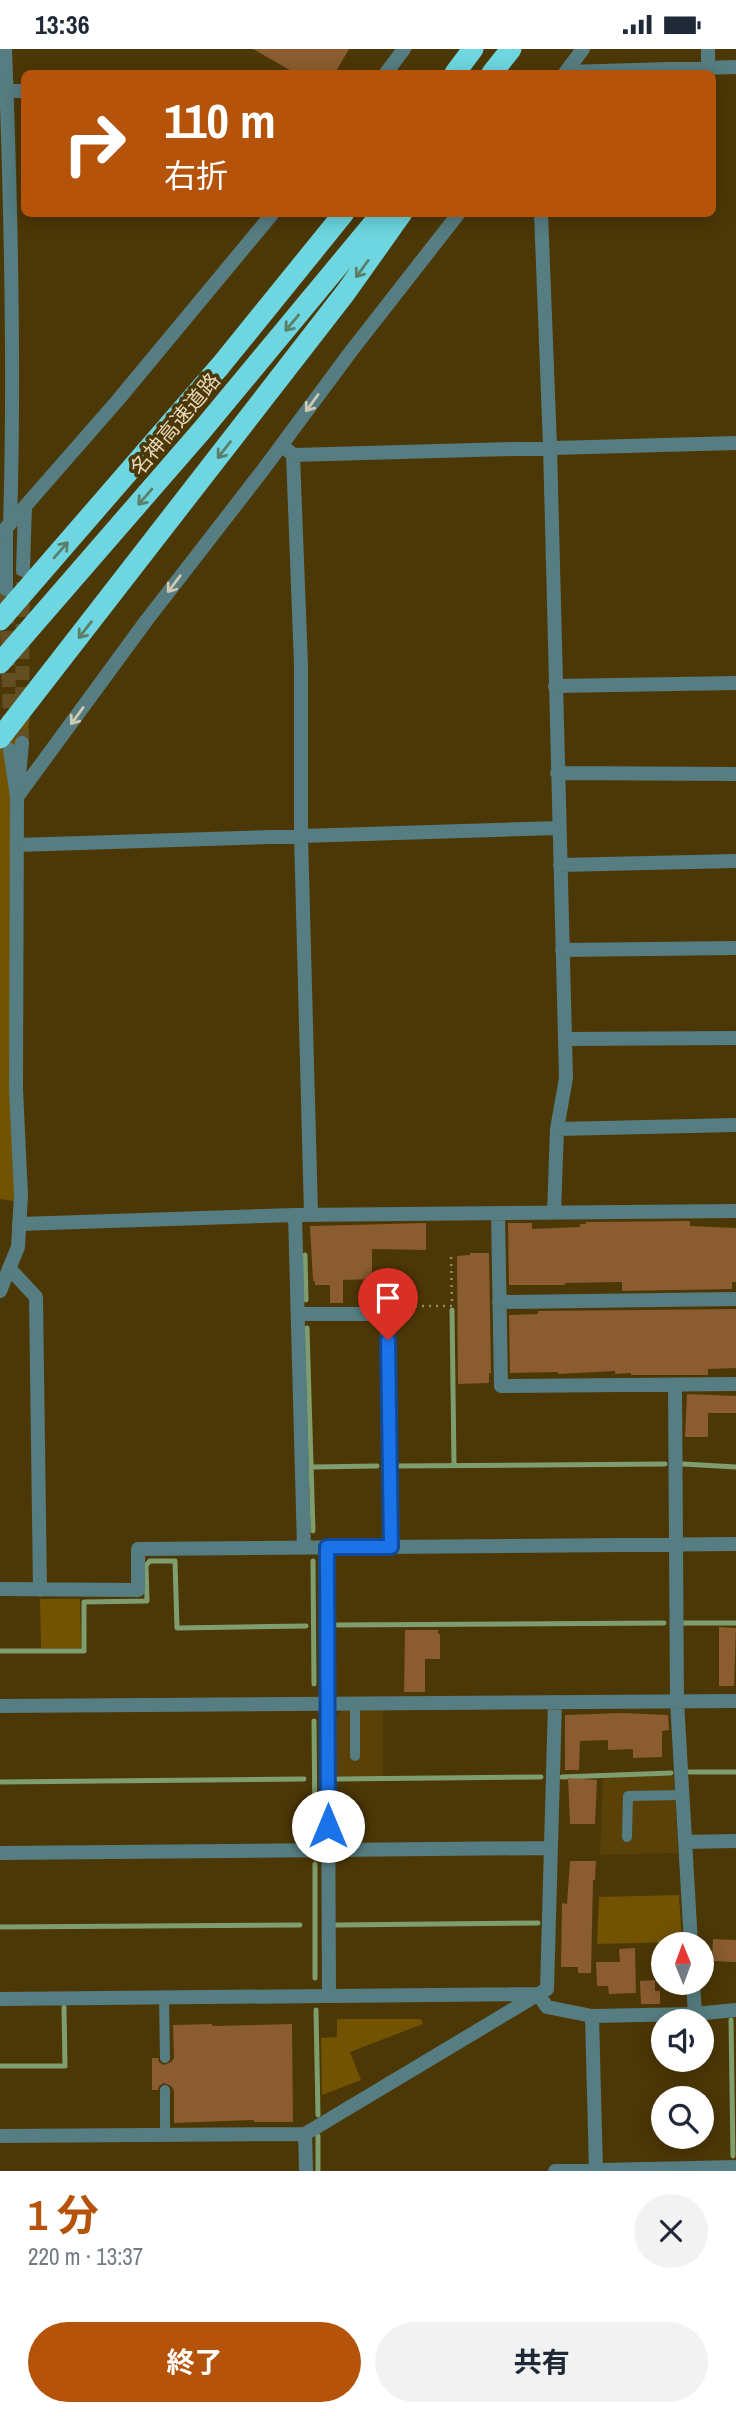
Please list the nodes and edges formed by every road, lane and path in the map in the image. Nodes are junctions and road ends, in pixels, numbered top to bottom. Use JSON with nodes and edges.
{"nodes":[{"id":1,"x":5,"y":49,"type":"edge"},
{"id":2,"x":404,"y":49,"type":"edge"},
{"id":3,"x":473,"y":49,"type":"edge"},
{"id":4,"x":513,"y":49,"type":"edge"},
{"id":5,"x":583,"y":49,"type":"edge"},
{"id":6,"x":708,"y":49,"type":"edge"},
{"id":7,"x":736,"y":67,"type":"edge"},
{"id":8,"x":708,"y":68,"type":"junction"},
{"id":9,"x":388,"y":70,"type":"edge"},
{"id":10,"x":457,"y":70,"type":"edge"},
{"id":11,"x":495,"y":70,"type":"edge"},
{"id":12,"x":501,"y":70,"type":"edge"},
{"id":13,"x":568,"y":70,"type":"edge"},
{"id":14,"x":651,"y":70,"type":"edge"},
{"id":15,"x":3,"y":91,"type":"edge"},
{"id":16,"x":21,"y":91,"type":"edge"},
{"id":17,"x":270,"y":217,"type":"edge"},
{"id":18,"x":341,"y":217,"type":"edge"},
{"id":19,"x":379,"y":217,"type":"edge"},
{"id":20,"x":399,"y":217,"type":"edge"},
{"id":21,"x":456,"y":217,"type":"edge"},
{"id":22,"x":541,"y":217,"type":"edge"},
{"id":23,"x":736,"y":443,"type":"edge"},
{"id":24,"x":550,"y":446,"type":"junction"},
{"id":25,"x":287,"y":450,"type":"junction"},
{"id":26,"x":6,"y":462,"type":"edge"},
{"id":27,"x":25,"y":506,"type":"junction"},
{"id":28,"x":5,"y":529,"type":"edge"},
{"id":29,"x":23,"y":570,"type":"tunnel mouth"},
{"id":30,"x":3,"y":587,"type":"edge"},
{"id":31,"x":0,"y":620,"type":"edge"},
{"id":32,"x":0,"y":663,"type":"edge"},
{"id":33,"x":736,"y":683,"type":"edge"},
{"id":34,"x":555,"y":686,"type":"junction"},
{"id":35,"x":11,"y":744,"type":"edge"},
{"id":36,"x":558,"y":773,"type":"junction"},
{"id":37,"x":736,"y":774,"type":"edge"},
{"id":38,"x":17,"y":792,"type":"junction"},
{"id":39,"x":559,"y":828,"type":"junction"},
{"id":40,"x":302,"y":835,"type":"junction"},
{"id":41,"x":17,"y":845,"type":"junction"},
{"id":42,"x":736,"y":862,"type":"edge"},
{"id":43,"x":560,"y":865,"type":"junction"},
{"id":44,"x":736,"y":948,"type":"edge"},
{"id":45,"x":562,"y":950,"type":"junction"},
{"id":46,"x":736,"y":1038,"type":"edge"},
{"id":47,"x":565,"y":1039,"type":"junction"},
{"id":48,"x":736,"y":1125,"type":"edge"},
{"id":49,"x":557,"y":1129,"type":"junction"},
{"id":50,"x":736,"y":1211,"type":"edge"},
{"id":51,"x":498,"y":1213,"type":"junction"},
{"id":52,"x":554,"y":1213,"type":"junction"},
{"id":53,"x":312,"y":1214,"type":"junction"},
{"id":54,"x":295,"y":1215,"type":"junction"},
{"id":55,"x":19,"y":1224,"type":"junction"},
{"id":56,"x":451,"y":1254,"type":"dead end"},
{"id":57,"x":9,"y":1268,"type":"junction"},
{"id":58,"x":0,"y":1291,"type":"edge"},
{"id":59,"x":736,"y":1299,"type":"edge"},
{"id":60,"x":499,"y":1302,"type":"junction"},
{"id":61,"x":298,"y":1314,"type":"junction"},
{"id":62,"x":387,"y":1314,"type":"junction"},
{"id":63,"x":736,"y":1384,"type":"edge"},
{"id":64,"x":675,"y":1385,"type":"junction"},
{"id":65,"x":676,"y":1544,"type":"junction"},
{"id":66,"x":736,"y":1544,"type":"edge"},
{"id":67,"x":327,"y":1547,"type":"junction"},
{"id":68,"x":391,"y":1547,"type":"junction"},
{"id":69,"x":304,"y":1548,"type":"junction"},
{"id":70,"x":0,"y":1589,"type":"edge"},
{"id":71,"x":40,"y":1590,"type":"junction"},
{"id":72,"x":677,"y":1701,"type":"junction"},
{"id":73,"x":736,"y":1701,"type":"edge"},
{"id":74,"x":555,"y":1702,"type":"junction"},
{"id":75,"x":328,"y":1704,"type":"junction"},
{"id":76,"x":355,"y":1704,"type":"junction"},
{"id":77,"x":0,"y":1706,"type":"edge"},
{"id":78,"x":355,"y":1756,"type":"dead end"},
{"id":79,"x":682,"y":1794,"type":"junction"},
{"id":80,"x":627,"y":1837,"type":"dead end"},
{"id":81,"x":736,"y":1841,"type":"edge"},
{"id":82,"x":685,"y":1842,"type":"junction"},
{"id":83,"x":551,"y":1849,"type":"junction"},
{"id":84,"x":328,"y":1850,"type":"junction"},
{"id":85,"x":0,"y":1853,"type":"edge"},
{"id":86,"x":690,"y":1932,"type":"edge"},
{"id":87,"x":538,"y":1994,"type":"junction"},
{"id":88,"x":329,"y":1996,"type":"junction"},
{"id":89,"x":164,"y":1997,"type":"junction"},
{"id":90,"x":0,"y":1999,"type":"edge"},
{"id":91,"x":736,"y":2010,"type":"edge"},
{"id":92,"x":714,"y":2012,"type":"edge"},
{"id":93,"x":651,"y":2015,"type":"edge"},
{"id":94,"x":592,"y":2016,"type":"junction"},
{"id":95,"x":164,"y":2058,"type":"dead end"},
{"id":96,"x":165,"y":2090,"type":"dead end"},
{"id":97,"x":305,"y":2134,"type":"junction"},
{"id":98,"x":165,"y":2135,"type":"junction"},
{"id":99,"x":0,"y":2136,"type":"edge"},
{"id":100,"x":736,"y":2167,"type":"edge"},
{"id":101,"x":306,"y":2171,"type":"edge"},
{"id":102,"x":555,"y":2171,"type":"edge"},
{"id":103,"x":596,"y":2171,"type":"edge"}],
"edges":[{"from":1,"to":15,"type":"street"},
{"from":2,"to":9,"type":"street"},
{"from":3,"to":10,"type":"highway"},
{"from":4,"to":11,"type":"highway"},
{"from":4,"to":12,"type":"highway"},
{"from":5,"to":13,"type":"street"},
{"from":6,"to":8,"type":"street"},
{"from":7,"to":8,"type":"street"},
{"from":8,"to":14,"type":"street"},
{"from":15,"to":16,"type":"street"},
{"from":15,"to":26,"type":"street"},
{"from":17,"to":27,"type":"street"},
{"from":31,"to":18,"type":"highway","name":"名神高速道路","one_way":true},
{"from":19,"to":32,"type":"highway","name":"名神高速道路","one_way":true},
{"from":20,"to":35,"type":"highway","one_way":true},
{"from":21,"to":25,"type":"street","one_way":true},
{"from":22,"to":24,"type":"street"},
{"from":23,"to":24,"type":"street"},
{"from":24,"to":25,"type":"street"},
{"from":24,"to":34,"type":"street"},
{"from":25,"to":38,"type":"street","one_way":true},
{"from":25,"to":40,"type":"street"},
{"from":26,"to":28,"type":"street"},
{"from":27,"to":28,"type":"street"},
{"from":27,"to":29,"type":"street"},
{"from":28,"to":30,"type":"street"},
{"from":33,"to":34,"type":"street"},
{"from":34,"to":36,"type":"street"},
{"from":35,"to":38,"type":"street"},
{"from":36,"to":37,"type":"street"},
{"from":36,"to":39,"type":"street"},
{"from":38,"to":41,"type":"street"},
{"from":39,"to":40,"type":"street"},
{"from":39,"to":43,"type":"street"},
{"from":40,"to":41,"type":"street"},
{"from":40,"to":53,"type":"street"},
{"from":41,"to":55,"type":"street"},
{"from":42,"to":43,"type":"street"},
{"from":43,"to":45,"type":"street"},
{"from":44,"to":45,"type":"street"},
{"from":45,"to":47,"type":"street"},
{"from":46,"to":47,"type":"street"},
{"from":47,"to":49,"type":"street"},
{"from":48,"to":49,"type":"street"},
{"from":49,"to":52,"type":"street"},
{"from":50,"to":52,"type":"street"},
{"from":51,"to":52,"type":"street"},
{"from":51,"to":53,"type":"street"},
{"from":51,"to":60,"type":"street"},
{"from":53,"to":54,"type":"street"},
{"from":54,"to":55,"type":"street"},
{"from":54,"to":61,"type":"street"},
{"from":55,"to":57,"type":"street"},
{"from":56,"to":62,"type":"path"},
{"from":57,"to":58,"type":"street"},
{"from":57,"to":71,"type":"street"},
{"from":59,"to":60,"type":"street"},
{"from":60,"to":64,"type":"street"},
{"from":61,"to":62,"type":"street"},
{"from":61,"to":69,"type":"street"},
{"from":62,"to":68,"type":"street"},
{"from":63,"to":64,"type":"street"},
{"from":64,"to":65,"type":"street"},
{"from":65,"to":66,"type":"street"},
{"from":65,"to":68,"type":"street"},
{"from":65,"to":72,"type":"street"},
{"from":67,"to":68,"type":"street"},
{"from":67,"to":69,"type":"street"},
{"from":67,"to":75,"type":"street"},
{"from":69,"to":71,"type":"street"},
{"from":70,"to":71,"type":"street"},
{"from":72,"to":73,"type":"street"},
{"from":72,"to":74,"type":"street"},
{"from":72,"to":79,"type":"street"},
{"from":74,"to":76,"type":"street"},
{"from":74,"to":83,"type":"street"},
{"from":75,"to":76,"type":"street"},
{"from":75,"to":77,"type":"street"},
{"from":75,"to":84,"type":"street"},
{"from":76,"to":78,"type":"lane"},
{"from":79,"to":80,"type":"lane"},
{"from":79,"to":82,"type":"street"},
{"from":81,"to":82,"type":"street"},
{"from":82,"to":86,"type":"street"},
{"from":83,"to":84,"type":"street"},
{"from":83,"to":87,"type":"street"},
{"from":84,"to":85,"type":"street"},
{"from":84,"to":88,"type":"street"},
{"from":87,"to":88,"type":"street"},
{"from":87,"to":94,"type":"street"},
{"from":87,"to":97,"type":"street"},
{"from":88,"to":89,"type":"street"},
{"from":89,"to":90,"type":"street"},
{"from":89,"to":95,"type":"lane"},
{"from":91,"to":92,"type":"street"},
{"from":93,"to":94,"type":"street"},
{"from":94,"to":103,"type":"street"},
{"from":96,"to":98,"type":"lane"},
{"from":97,"to":98,"type":"street"},
{"from":97,"to":101,"type":"street"},
{"from":98,"to":99,"type":"street"},
{"from":100,"to":103,"type":"street"},
{"from":102,"to":103,"type":"street"}]}
